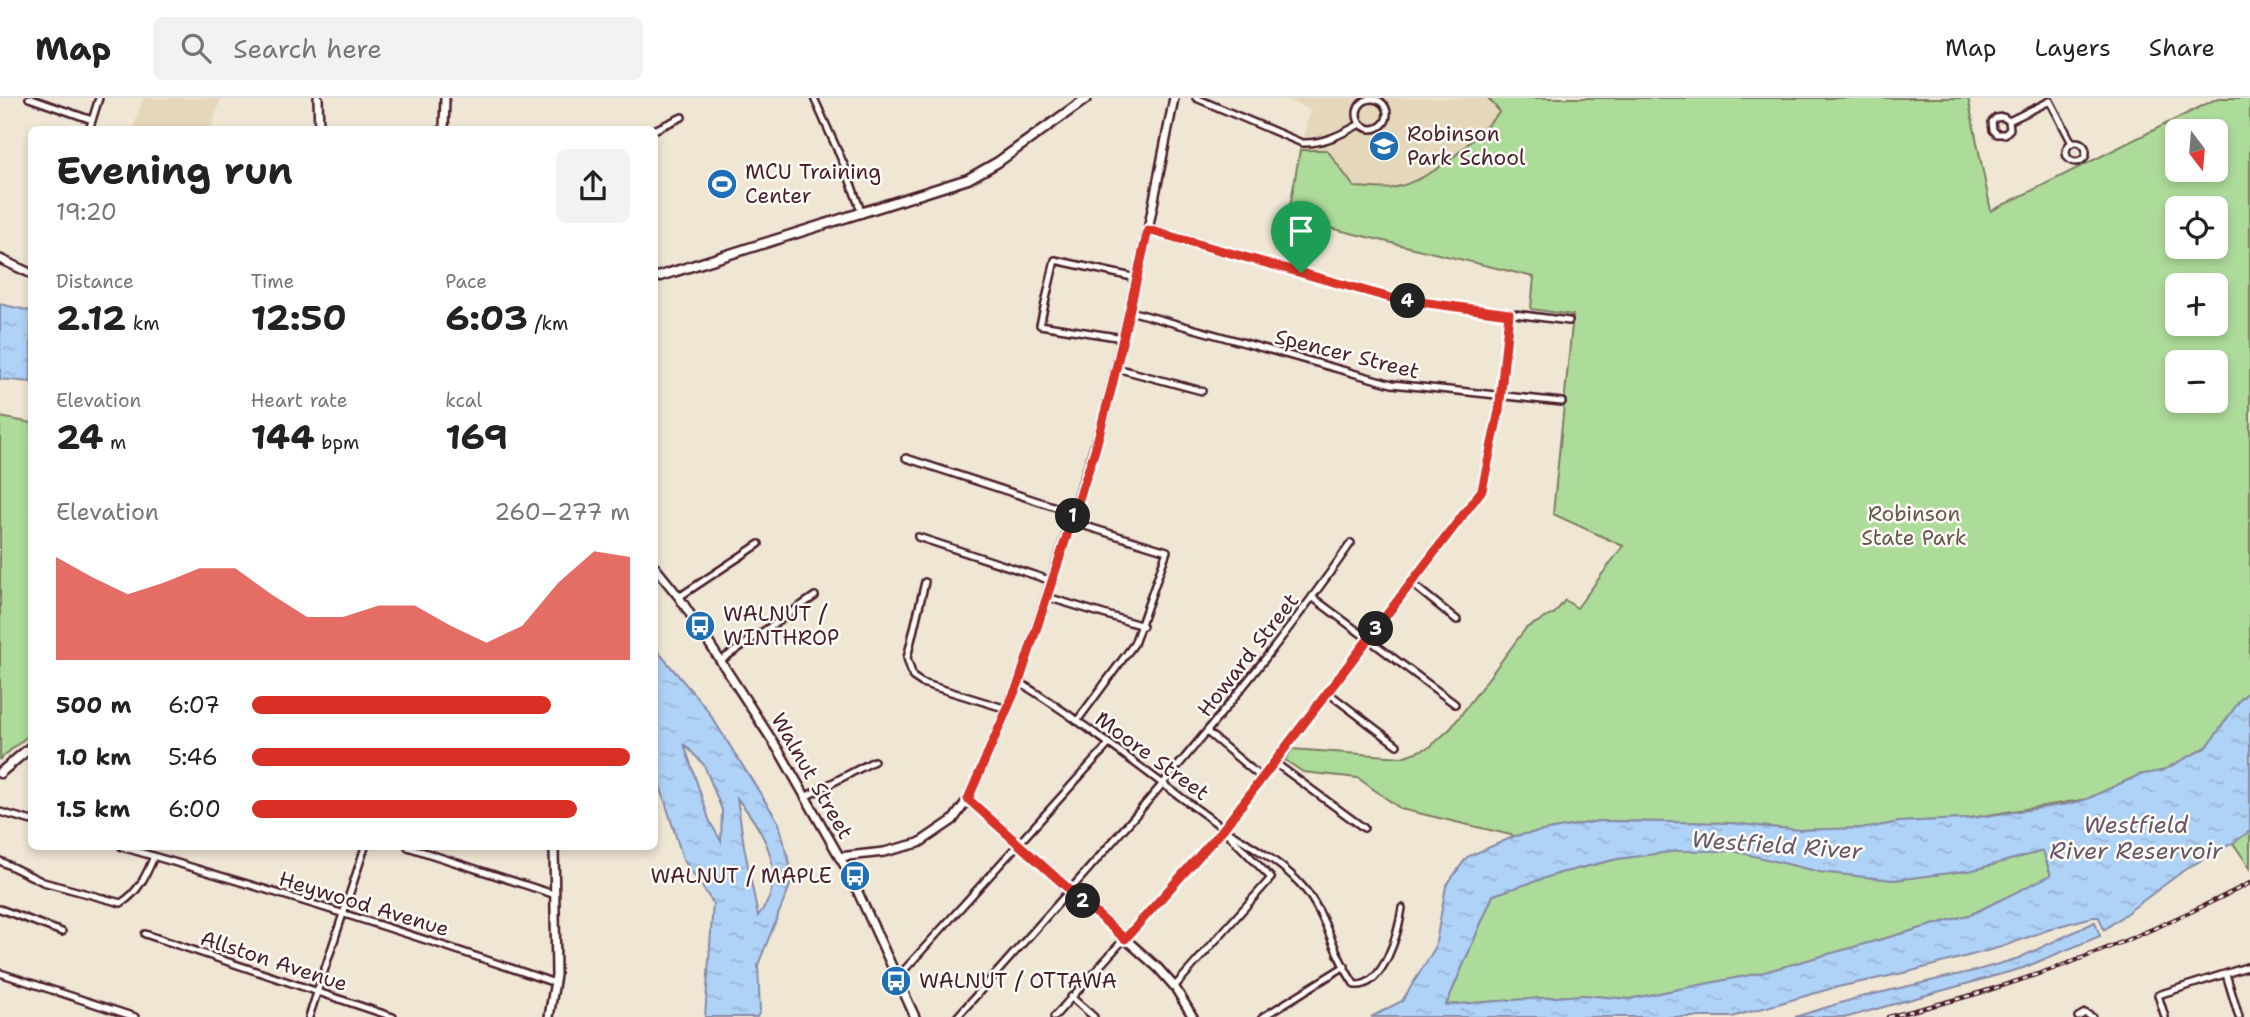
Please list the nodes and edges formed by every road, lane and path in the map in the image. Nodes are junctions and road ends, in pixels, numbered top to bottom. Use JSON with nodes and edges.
{"nodes":[{"id":1,"x":29,"y":98,"type":"edge"},
{"id":2,"x":99,"y":98,"type":"edge"},
{"id":3,"x":318,"y":98,"type":"edge"},
{"id":4,"x":444,"y":98,"type":"edge"},
{"id":5,"x":814,"y":98,"type":"edge"},
{"id":6,"x":1087,"y":98,"type":"edge"},
{"id":7,"x":1174,"y":98,"type":"edge"},
{"id":8,"x":1196,"y":98,"type":"edge"},
{"id":9,"x":2050,"y":100,"type":"edge"},
{"id":10,"x":682,"y":117,"type":"dead end"},
{"id":11,"x":92,"y":120,"type":"junction"},
{"id":12,"x":2009,"y":121,"type":"dead end"},
{"id":13,"x":1360,"y":124,"type":"junction"},
{"id":14,"x":90,"y":126,"type":"edge"},
{"id":15,"x":319,"y":126,"type":"edge"},
{"id":16,"x":444,"y":126,"type":"edge"},
{"id":17,"x":658,"y":128,"type":"edge"},
{"id":18,"x":2071,"y":143,"type":"dead end"},
{"id":19,"x":862,"y":214,"type":"junction"},
{"id":20,"x":1148,"y":230,"type":"junction"},
{"id":21,"x":0,"y":259,"type":"edge"},
{"id":22,"x":28,"y":272,"type":"edge"},
{"id":23,"x":658,"y":277,"type":"edge"},
{"id":24,"x":1137,"y":278,"type":"junction"},
{"id":25,"x":1130,"y":311,"type":"junction"},
{"id":26,"x":1509,"y":314,"type":"junction"},
{"id":27,"x":1569,"y":321,"type":"dead end"},
{"id":28,"x":1124,"y":338,"type":"junction"},
{"id":29,"x":1116,"y":368,"type":"junction"},
{"id":30,"x":1202,"y":391,"type":"dead end"},
{"id":31,"x":1500,"y":397,"type":"junction"},
{"id":32,"x":1562,"y":402,"type":"dead end"},
{"id":33,"x":906,"y":458,"type":"dead end"},
{"id":34,"x":1074,"y":513,"type":"junction"},
{"id":35,"x":1072,"y":522,"type":"junction"},
{"id":36,"x":918,"y":537,"type":"dead end"},
{"id":37,"x":1351,"y":543,"type":"dead end"},
{"id":38,"x":759,"y":544,"type":"dead end"},
{"id":39,"x":658,"y":571,"type":"edge"},
{"id":40,"x":1052,"y":581,"type":"junction"},
{"id":41,"x":925,"y":582,"type":"dead end"},
{"id":42,"x":1411,"y":583,"type":"junction"},
{"id":43,"x":816,"y":596,"type":"dead end"},
{"id":44,"x":679,"y":597,"type":"junction"},
{"id":45,"x":1047,"y":597,"type":"junction"},
{"id":46,"x":1312,"y":597,"type":"junction"},
{"id":47,"x":1457,"y":620,"type":"dead end"},
{"id":48,"x":1143,"y":626,"type":"junction"},
{"id":49,"x":1368,"y":639,"type":"junction"},
{"id":50,"x":720,"y":661,"type":"junction"},
{"id":51,"x":1019,"y":682,"type":"junction"},
{"id":52,"x":1327,"y":692,"type":"junction"},
{"id":53,"x":1455,"y":704,"type":"dead end"},
{"id":54,"x":1007,"y":709,"type":"junction"},
{"id":55,"x":1077,"y":721,"type":"junction"},
{"id":56,"x":1207,"y":732,"type":"junction"},
{"id":57,"x":1109,"y":744,"type":"junction"},
{"id":58,"x":1397,"y":745,"type":"dead end"},
{"id":59,"x":28,"y":749,"type":"edge"},
{"id":60,"x":874,"y":761,"type":"dead end"},
{"id":61,"x":1274,"y":762,"type":"junction"},
{"id":62,"x":0,"y":773,"type":"edge"},
{"id":63,"x":1262,"y":778,"type":"junction"},
{"id":64,"x":1164,"y":783,"type":"junction"},
{"id":65,"x":805,"y":797,"type":"junction"},
{"id":66,"x":968,"y":799,"type":"junction"},
{"id":67,"x":0,"y":812,"type":"edge"},
{"id":68,"x":28,"y":820,"type":"edge"},
{"id":69,"x":1224,"y":828,"type":"junction"},
{"id":70,"x":1364,"y":828,"type":"dead end"},
{"id":71,"x":1019,"y":844,"type":"junction"},
{"id":72,"x":133,"y":850,"type":"edge"},
{"id":73,"x":364,"y":850,"type":"edge"},
{"id":74,"x":417,"y":850,"type":"edge"},
{"id":75,"x":554,"y":850,"type":"edge"},
{"id":76,"x":154,"y":856,"type":"junction"},
{"id":77,"x":839,"y":857,"type":"junction"},
{"id":78,"x":0,"y":862,"type":"edge"},
{"id":79,"x":1070,"y":889,"type":"junction"},
{"id":80,"x":553,"y":894,"type":"junction"},
{"id":81,"x":1402,"y":908,"type":"dead end"},
{"id":82,"x":0,"y":909,"type":"edge"},
{"id":83,"x":343,"y":914,"type":"junction"},
{"id":84,"x":62,"y":932,"type":"dead end"},
{"id":85,"x":145,"y":934,"type":"dead end"},
{"id":86,"x":1125,"y":939,"type":"junction"},
{"id":87,"x":1345,"y":966,"type":"junction"},
{"id":88,"x":2250,"y":966,"type":"edge"},
{"id":89,"x":0,"y":973,"type":"edge"},
{"id":90,"x":2226,"y":974,"type":"junction"},
{"id":91,"x":897,"y":978,"type":"junction"},
{"id":92,"x":555,"y":984,"type":"junction"},
{"id":93,"x":1175,"y":986,"type":"junction"},
{"id":94,"x":317,"y":992,"type":"junction"},
{"id":95,"x":1072,"y":997,"type":"junction"},
{"id":96,"x":135,"y":1017,"type":"edge"},
{"id":97,"x":309,"y":1017,"type":"edge"},
{"id":98,"x":393,"y":1017,"type":"edge"},
{"id":99,"x":549,"y":1017,"type":"edge"},
{"id":100,"x":915,"y":1017,"type":"edge"},
{"id":101,"x":957,"y":1017,"type":"edge"},
{"id":102,"x":1054,"y":1017,"type":"edge"},
{"id":103,"x":1094,"y":1017,"type":"edge"},
{"id":104,"x":1193,"y":1017,"type":"edge"},
{"id":105,"x":1264,"y":1017,"type":"edge"},
{"id":106,"x":2078,"y":1017,"type":"edge"},
{"id":107,"x":2092,"y":1017,"type":"edge"},
{"id":108,"x":2165,"y":1017,"type":"edge"},
{"id":109,"x":2239,"y":1017,"type":"edge"}],
"edges":[{"from":1,"to":11,"type":"street"},
{"from":2,"to":11,"type":"street"},
{"from":3,"to":15,"type":"main road"},
{"from":4,"to":16,"type":"main road"},
{"from":5,"to":19,"type":"street"},
{"from":6,"to":19,"type":"main road"},
{"from":7,"to":20,"type":"main road"},
{"from":8,"to":13,"type":"street"},
{"from":9,"to":12,"type":"street"},
{"from":9,"to":18,"type":"street"},
{"from":10,"to":17,"type":"street"},
{"from":11,"to":14,"type":"street"},
{"from":13,"to":13,"type":"street"},
{"from":19,"to":23,"type":"main road"},
{"from":20,"to":24,"type":"main road"},
{"from":20,"to":26,"type":"street"},
{"from":21,"to":22,"type":"main road"},
{"from":24,"to":25,"type":"main road"},
{"from":24,"to":28,"type":"street"},
{"from":25,"to":28,"type":"main road"},
{"from":25,"to":31,"type":"street","name":"Spencer Street"},
{"from":26,"to":27,"type":"street"},
{"from":26,"to":31,"type":"street"},
{"from":28,"to":29,"type":"main road"},
{"from":29,"to":30,"type":"street"},
{"from":29,"to":34,"type":"main road"},
{"from":31,"to":32,"type":"street","name":"Spencer Street"},
{"from":31,"to":42,"type":"street"},
{"from":33,"to":34,"type":"street"},
{"from":34,"to":35,"type":"main road"},
{"from":35,"to":40,"type":"main road"},
{"from":35,"to":48,"type":"street"},
{"from":36,"to":40,"type":"street"},
{"from":37,"to":46,"type":"street","name":"Howard Street"},
{"from":38,"to":44,"type":"street"},
{"from":39,"to":44,"type":"main road","name":"Walnut Street"},
{"from":40,"to":45,"type":"main road"},
{"from":41,"to":54,"type":"street"},
{"from":42,"to":47,"type":"street"},
{"from":42,"to":49,"type":"street"},
{"from":43,"to":50,"type":"street"},
{"from":44,"to":50,"type":"main road","name":"Walnut Street"},
{"from":45,"to":48,"type":"street"},
{"from":45,"to":51,"type":"main road"},
{"from":46,"to":49,"type":"street"},
{"from":46,"to":56,"type":"street","name":"Howard Street"},
{"from":48,"to":55,"type":"street"},
{"from":49,"to":52,"type":"street"},
{"from":49,"to":53,"type":"street"},
{"from":50,"to":65,"type":"main road","name":"Walnut Street"},
{"from":51,"to":54,"type":"main road"},
{"from":51,"to":55,"type":"street","name":"Moore Street"},
{"from":52,"to":58,"type":"street"},
{"from":52,"to":61,"type":"street"},
{"from":54,"to":66,"type":"main road"},
{"from":55,"to":57,"type":"street","name":"Moore Street"},
{"from":56,"to":63,"type":"street"},
{"from":56,"to":64,"type":"street","name":"Howard Street"},
{"from":57,"to":64,"type":"street","name":"Moore Street"},
{"from":57,"to":71,"type":"street"},
{"from":59,"to":62,"type":"main road"},
{"from":60,"to":65,"type":"street"},
{"from":61,"to":63,"type":"street"},
{"from":61,"to":70,"type":"street"},
{"from":63,"to":69,"type":"street"},
{"from":64,"to":69,"type":"street","name":"Moore Street"},
{"from":64,"to":79,"type":"street","name":"Howard Street"},
{"from":65,"to":77,"type":"main road","name":"Walnut Street"},
{"from":66,"to":71,"type":"main road"},
{"from":66,"to":77,"type":"main road"},
{"from":67,"to":68,"type":"street"},
{"from":69,"to":86,"type":"street"},
{"from":69,"to":87,"type":"street","name":"Moore Street"},
{"from":69,"to":93,"type":"street"},
{"from":71,"to":79,"type":"main road"},
{"from":71,"to":91,"type":"street"},
{"from":72,"to":76,"type":"street","name":"Heywood Avenue"},
{"from":73,"to":83,"type":"street"},
{"from":74,"to":80,"type":"street"},
{"from":75,"to":80,"type":"main road"},
{"from":76,"to":78,"type":"street"},
{"from":76,"to":83,"type":"street","name":"Heywood Avenue"},
{"from":77,"to":91,"type":"main road","name":"Walnut Street"},
{"from":79,"to":86,"type":"main road"},
{"from":79,"to":101,"type":"street","name":"Howard Street"},
{"from":80,"to":92,"type":"main road"},
{"from":81,"to":87,"type":"street","name":"Moore Street"},
{"from":82,"to":84,"type":"street"},
{"from":83,"to":92,"type":"street","name":"Heywood Avenue"},
{"from":83,"to":94,"type":"street"},
{"from":85,"to":94,"type":"street","name":"Allston Avenue"},
{"from":86,"to":93,"type":"main road"},
{"from":86,"to":95,"type":"street"},
{"from":87,"to":105,"type":"street"},
{"from":88,"to":90,"type":"street"},
{"from":89,"to":96,"type":"street"},
{"from":90,"to":108,"type":"street"},
{"from":90,"to":109,"type":"street"},
{"from":91,"to":100,"type":"main road","name":"Walnut Street"},
{"from":92,"to":99,"type":"main road"},
{"from":93,"to":104,"type":"main road"},
{"from":94,"to":97,"type":"street"},
{"from":94,"to":98,"type":"street","name":"Allston Avenue"},
{"from":95,"to":102,"type":"street"},
{"from":95,"to":103,"type":"street"},
{"from":106,"to":107,"type":"street"}]}
